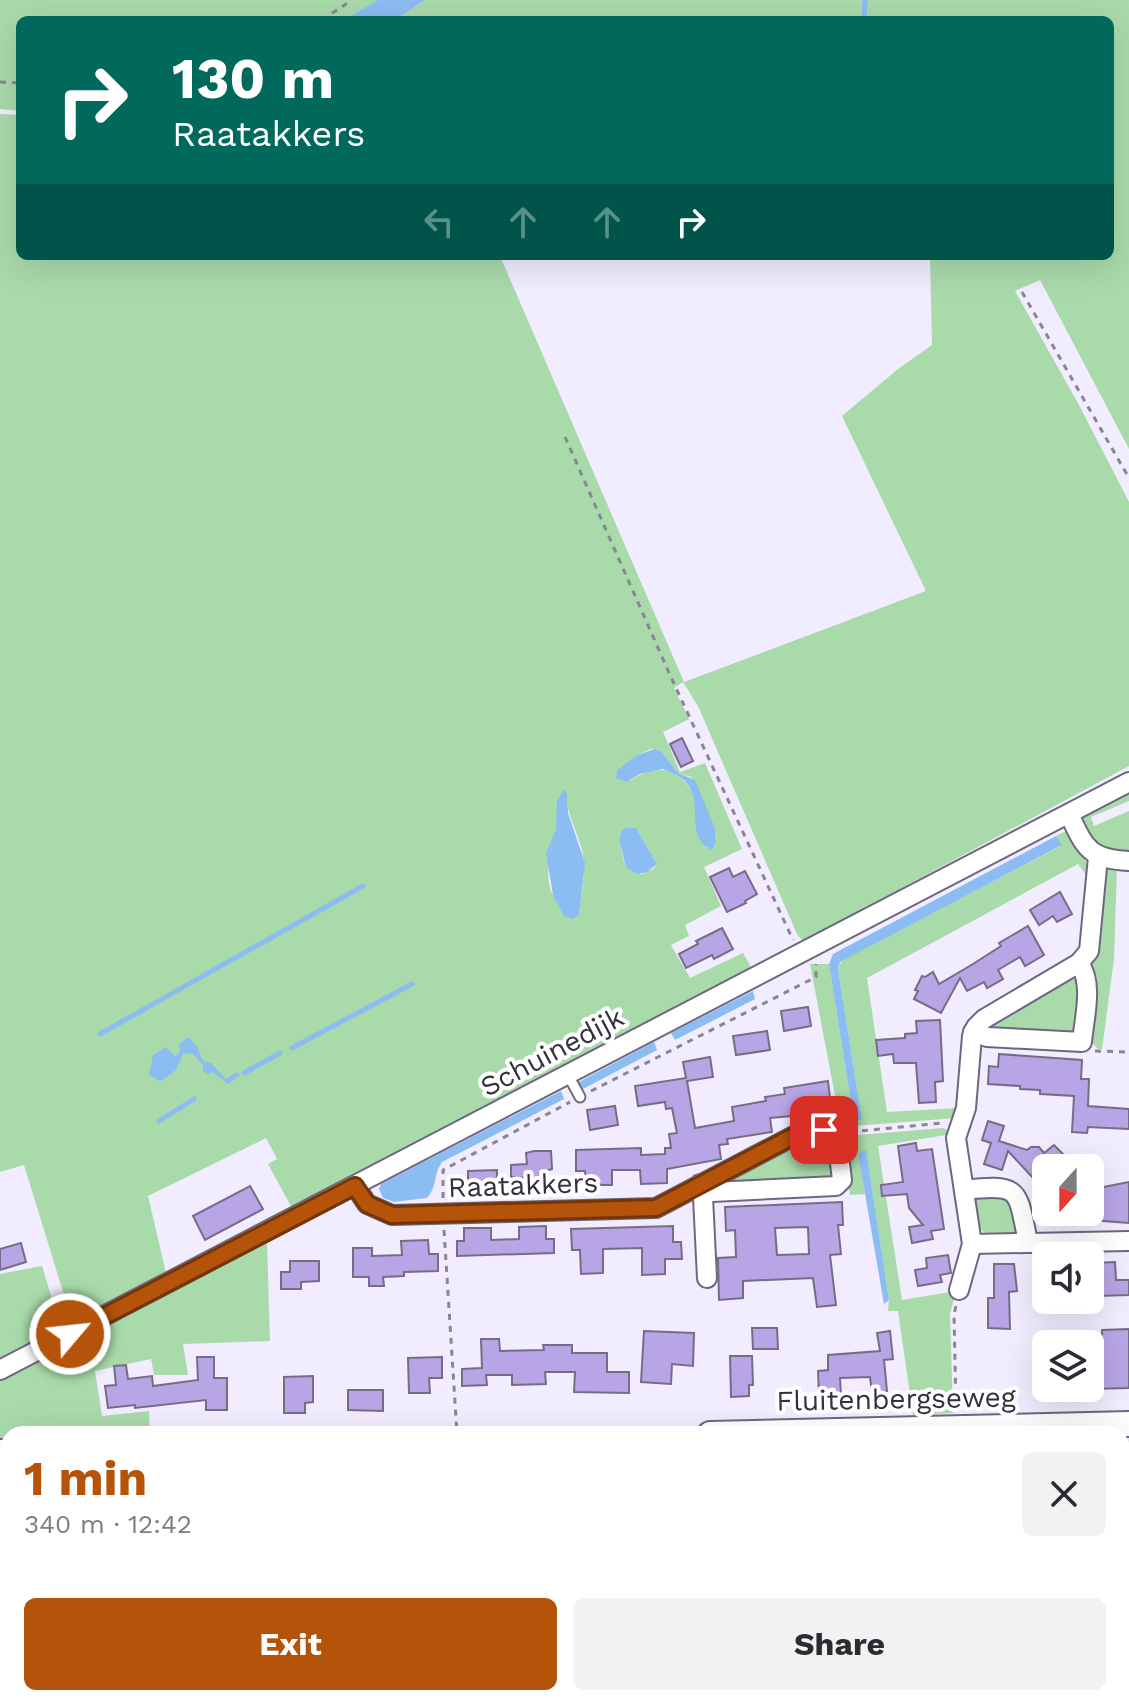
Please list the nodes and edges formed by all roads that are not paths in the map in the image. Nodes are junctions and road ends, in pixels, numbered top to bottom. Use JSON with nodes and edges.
{"nodes":[{"id":1,"x":1129,"y":782,"type":"edge"},
{"id":2,"x":1069,"y":814,"type":"junction"},
{"id":3,"x":1098,"y":857,"type":"junction"},
{"id":4,"x":1129,"y":861,"type":"edge"},
{"id":5,"x":1079,"y":963,"type":"junction"},
{"id":6,"x":973,"y":1032,"type":"junction"},
{"id":7,"x":568,"y":1075,"type":"junction"},
{"id":8,"x":580,"y":1097,"type":"road end"},
{"id":9,"x":355,"y":1186,"type":"junction"},
{"id":10,"x":704,"y":1187,"type":"junction"},
{"id":11,"x":964,"y":1190,"type":"junction"},
{"id":12,"x":1129,"y":1241,"type":"edge"},
{"id":13,"x":1028,"y":1242,"type":"junction"},
{"id":14,"x":972,"y":1244,"type":"junction"},
{"id":15,"x":707,"y":1278,"type":"dead end"},
{"id":16,"x":959,"y":1290,"type":"road end"},
{"id":17,"x":0,"y":1370,"type":"edge"}],
"edges":[{"from":1,"to":2,"type":"street","name":"Schuinedijk"},
{"from":2,"to":3,"type":"street"},
{"from":2,"to":7,"type":"street","name":"Schuinedijk"},
{"from":3,"to":4,"type":"street"},
{"from":3,"to":5,"type":"street"},
{"from":5,"to":6,"type":"street"},
{"from":5,"to":6,"type":"street"},
{"from":6,"to":11,"type":"street"},
{"from":7,"to":8,"type":"lane"},
{"from":7,"to":9,"type":"street","name":"Schuinedijk"},
{"from":9,"to":10,"type":"street","name":"Raatakkers"},
{"from":9,"to":17,"type":"street","name":"Schuinedijk"},
{"from":10,"to":10,"type":"street","name":"Raatakkers"},
{"from":10,"to":15,"type":"street"},
{"from":11,"to":13,"type":"street"},
{"from":11,"to":14,"type":"street"},
{"from":12,"to":13,"type":"street"},
{"from":13,"to":14,"type":"street"},
{"from":14,"to":16,"type":"street"}]}
